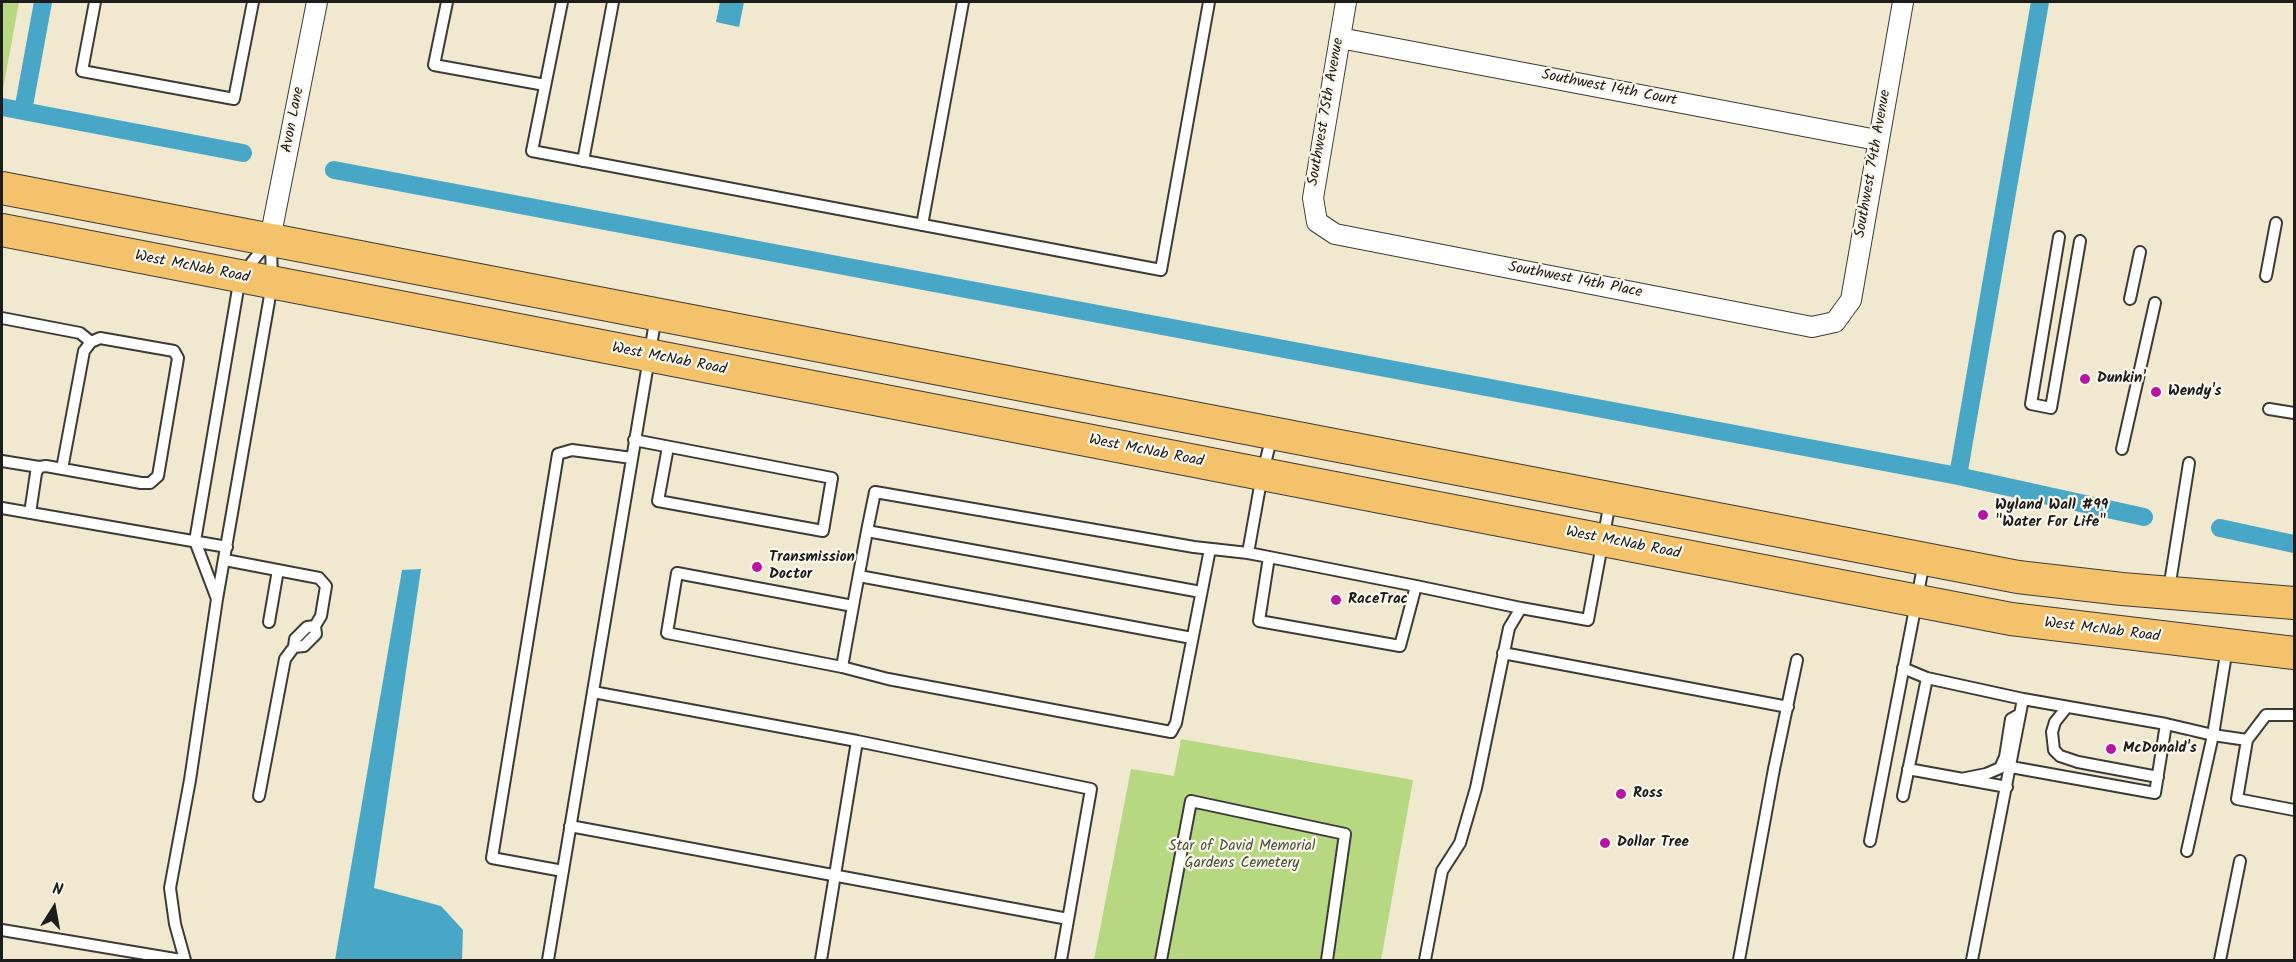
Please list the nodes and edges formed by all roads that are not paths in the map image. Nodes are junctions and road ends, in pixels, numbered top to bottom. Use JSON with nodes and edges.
{"nodes":[{"id":1,"x":95,"y":2,"type":"edge"},
{"id":2,"x":253,"y":2,"type":"edge"},
{"id":3,"x":317,"y":2,"type":"edge"},
{"id":4,"x":447,"y":2,"type":"edge"},
{"id":5,"x":562,"y":2,"type":"edge"},
{"id":6,"x":613,"y":2,"type":"edge"},
{"id":7,"x":963,"y":2,"type":"edge"},
{"id":8,"x":1209,"y":2,"type":"edge"},
{"id":9,"x":1346,"y":2,"type":"edge"},
{"id":10,"x":1903,"y":2,"type":"edge"},
{"id":11,"x":1340,"y":38,"type":"junction"},
{"id":12,"x":545,"y":85,"type":"junction"},
{"id":13,"x":1877,"y":140,"type":"junction"},
{"id":14,"x":583,"y":161,"type":"junction"},
{"id":15,"x":2,"y":188,"type":"edge"},
{"id":16,"x":1317,"y":222,"type":"joint"},
{"id":17,"x":2276,"y":223,"type":"dead end"},
{"id":18,"x":922,"y":225,"type":"junction"},
{"id":19,"x":2,"y":230,"type":"edge"},
{"id":20,"x":2059,"y":237,"type":"dead end"},
{"id":21,"x":270,"y":239,"type":"junction"},
{"id":22,"x":2080,"y":241,"type":"dead end"},
{"id":23,"x":2140,"y":252,"type":"dead end"},
{"id":24,"x":2266,"y":276,"type":"dead end"},
{"id":25,"x":240,"y":277,"type":"junction"},
{"id":26,"x":272,"y":284,"type":"junction"},
{"id":27,"x":2130,"y":299,"type":"dead end"},
{"id":28,"x":2155,"y":303,"type":"dead end"},
{"id":29,"x":656,"y":314,"type":"junction"},
{"id":30,"x":2,"y":318,"type":"edge"},
{"id":31,"x":1835,"y":322,"type":"joint"},
{"id":32,"x":91,"y":342,"type":"junction"},
{"id":33,"x":649,"y":356,"type":"junction"},
{"id":34,"x":2269,"y":409,"type":"dead end"},
{"id":35,"x":2295,"y":413,"type":"edge"},
{"id":36,"x":1272,"y":433,"type":"junction"},
{"id":37,"x":634,"y":440,"type":"junction"},
{"id":38,"x":668,"y":447,"type":"junction"},
{"id":39,"x":2122,"y":449,"type":"dead end"},
{"id":40,"x":632,"y":458,"type":"junction"},
{"id":41,"x":2,"y":461,"type":"edge"},
{"id":42,"x":2189,"y":463,"type":"dead end"},
{"id":43,"x":39,"y":467,"type":"junction"},
{"id":44,"x":62,"y":469,"type":"junction"},
{"id":45,"x":1262,"y":475,"type":"junction"},
{"id":46,"x":1610,"y":498,"type":"junction"},
{"id":47,"x":2,"y":508,"type":"edge"},
{"id":48,"x":30,"y":513,"type":"junction"},
{"id":49,"x":867,"y":531,"type":"junction"},
{"id":50,"x":1603,"y":540,"type":"junction"},
{"id":51,"x":195,"y":541,"type":"junction"},
{"id":52,"x":227,"y":547,"type":"junction"},
{"id":53,"x":1210,"y":549,"type":"junction"},
{"id":54,"x":1248,"y":553,"type":"junction"},
{"id":55,"x":1269,"y":557,"type":"junction"},
{"id":56,"x":1924,"y":559,"type":"junction"},
{"id":57,"x":225,"y":560,"type":"junction"},
{"id":58,"x":278,"y":570,"type":"junction"},
{"id":59,"x":859,"y":576,"type":"junction"},
{"id":60,"x":1416,"y":586,"type":"junction"},
{"id":61,"x":1201,"y":592,"type":"junction"},
{"id":62,"x":2168,"y":592,"type":"junction"},
{"id":63,"x":217,"y":599,"type":"junction"},
{"id":64,"x":1917,"y":601,"type":"junction"},
{"id":65,"x":2295,"y":603,"type":"edge"},
{"id":66,"x":853,"y":606,"type":"junction"},
{"id":67,"x":1521,"y":608,"type":"junction"},
{"id":68,"x":269,"y":622,"type":"dead end"},
{"id":69,"x":1192,"y":638,"type":"junction"},
{"id":70,"x":2228,"y":646,"type":"junction"},
{"id":71,"x":1503,"y":653,"type":"junction"},
{"id":72,"x":2295,"y":653,"type":"edge"},
{"id":73,"x":1797,"y":660,"type":"dead end"},
{"id":74,"x":842,"y":667,"type":"junction"},
{"id":75,"x":1903,"y":668,"type":"junction"},
{"id":76,"x":1927,"y":678,"type":"junction"},
{"id":77,"x":593,"y":692,"type":"junction"},
{"id":78,"x":2023,"y":699,"type":"junction"},
{"id":79,"x":1788,"y":707,"type":"junction"},
{"id":80,"x":2067,"y":707,"type":"junction"},
{"id":81,"x":2020,"y":714,"type":"junction"},
{"id":82,"x":2295,"y":715,"type":"edge"},
{"id":83,"x":2166,"y":724,"type":"junction"},
{"id":84,"x":2213,"y":735,"type":"junction"},
{"id":85,"x":2247,"y":740,"type":"junction"},
{"id":86,"x":857,"y":741,"type":"junction"},
{"id":87,"x":2011,"y":767,"type":"junction"},
{"id":88,"x":1908,"y":769,"type":"junction"},
{"id":89,"x":2158,"y":777,"type":"junction"},
{"id":90,"x":1961,"y":779,"type":"junction"},
{"id":91,"x":2007,"y":787,"type":"junction"},
{"id":92,"x":259,"y":796,"type":"dead end"},
{"id":93,"x":1903,"y":796,"type":"dead end"},
{"id":94,"x":2295,"y":810,"type":"edge"},
{"id":95,"x":570,"y":826,"type":"junction"},
{"id":96,"x":1870,"y":841,"type":"dead end"},
{"id":97,"x":2187,"y":851,"type":"dead end"},
{"id":98,"x":2240,"y":861,"type":"dead end"},
{"id":99,"x":563,"y":871,"type":"junction"},
{"id":100,"x":835,"y":875,"type":"junction"},
{"id":101,"x":1068,"y":919,"type":"junction"},
{"id":102,"x":2,"y":930,"type":"edge"},
{"id":103,"x":183,"y":960,"type":"edge"},
{"id":104,"x":548,"y":960,"type":"edge"},
{"id":105,"x":820,"y":960,"type":"edge"},
{"id":106,"x":1061,"y":960,"type":"edge"},
{"id":107,"x":1161,"y":960,"type":"edge"},
{"id":108,"x":1327,"y":960,"type":"edge"},
{"id":109,"x":1425,"y":960,"type":"edge"},
{"id":110,"x":1739,"y":960,"type":"edge"},
{"id":111,"x":1972,"y":960,"type":"edge"},
{"id":112,"x":2220,"y":960,"type":"edge"}],
"edges":[{"from":1,"to":2,"type":"lane"},
{"from":3,"to":21,"type":"street","name":"Avon Lane"},
{"from":4,"to":12,"type":"lane"},
{"from":5,"to":12,"type":"lane"},
{"from":6,"to":14,"type":"lane"},
{"from":7,"to":18,"type":"lane"},
{"from":8,"to":18,"type":"lane"},
{"from":9,"to":11,"type":"street","name":"Southwest 75th Avenue"},
{"from":10,"to":13,"type":"street","name":"Southwest 74th Avenue"},
{"from":11,"to":13,"type":"street","name":"Southwest 14th Court"},
{"from":11,"to":16,"type":"street","name":"Southwest 75th Avenue"},
{"from":12,"to":14,"type":"lane"},
{"from":13,"to":31,"type":"street","name":"Southwest 74th Avenue"},
{"from":14,"to":18,"type":"lane"},
{"from":15,"to":21,"type":"main road"},
{"from":16,"to":31,"type":"street","name":"Southwest 14th Place"},
{"from":17,"to":24,"type":"lane"},
{"from":19,"to":25,"type":"main road","name":"West McNab Road"},
{"from":20,"to":22,"type":"lane"},
{"from":21,"to":25,"type":"lane"},
{"from":21,"to":26,"type":"lane"},
{"from":21,"to":29,"type":"main road"},
{"from":23,"to":27,"type":"lane"},
{"from":25,"to":26,"type":"main road","name":"West McNab Road"},
{"from":25,"to":51,"type":"lane"},
{"from":26,"to":33,"type":"main road","name":"West McNab Road"},
{"from":26,"to":52,"type":"lane"},
{"from":28,"to":39,"type":"lane"},
{"from":29,"to":33,"type":"lane"},
{"from":29,"to":36,"type":"main road"},
{"from":30,"to":32,"type":"lane"},
{"from":32,"to":44,"type":"lane"},
{"from":32,"to":44,"type":"lane"},
{"from":33,"to":37,"type":"lane"},
{"from":33,"to":45,"type":"main road","name":"West McNab Road"},
{"from":34,"to":35,"type":"lane"},
{"from":36,"to":45,"type":"lane"},
{"from":36,"to":46,"type":"main road"},
{"from":37,"to":38,"type":"lane"},
{"from":37,"to":40,"type":"lane"},
{"from":38,"to":38,"type":"lane"},
{"from":40,"to":77,"type":"lane"},
{"from":40,"to":99,"type":"lane"},
{"from":41,"to":43,"type":"lane"},
{"from":42,"to":62,"type":"lane"},
{"from":43,"to":44,"type":"lane"},
{"from":43,"to":48,"type":"lane"},
{"from":45,"to":50,"type":"main road","name":"West McNab Road"},
{"from":45,"to":54,"type":"lane"},
{"from":46,"to":50,"type":"lane"},
{"from":46,"to":56,"type":"main road"},
{"from":47,"to":48,"type":"lane"},
{"from":48,"to":51,"type":"lane"},
{"from":49,"to":53,"type":"lane"},
{"from":49,"to":59,"type":"lane"},
{"from":49,"to":61,"type":"lane"},
{"from":50,"to":64,"type":"main road","name":"West McNab Road"},
{"from":50,"to":67,"type":"lane"},
{"from":51,"to":52,"type":"lane"},
{"from":51,"to":63,"type":"lane"},
{"from":52,"to":57,"type":"lane"},
{"from":53,"to":54,"type":"lane"},
{"from":53,"to":61,"type":"lane"},
{"from":54,"to":55,"type":"lane"},
{"from":55,"to":60,"type":"lane"},
{"from":55,"to":60,"type":"lane"},
{"from":56,"to":62,"type":"main road"},
{"from":56,"to":64,"type":"lane"},
{"from":57,"to":58,"type":"lane"},
{"from":57,"to":63,"type":"lane"},
{"from":58,"to":68,"type":"lane"},
{"from":58,"to":92,"type":"lane"},
{"from":59,"to":66,"type":"lane"},
{"from":59,"to":69,"type":"lane"},
{"from":60,"to":67,"type":"lane"},
{"from":61,"to":69,"type":"lane"},
{"from":62,"to":65,"type":"main road"},
{"from":63,"to":103,"type":"lane"},
{"from":64,"to":70,"type":"main road","name":"West McNab Road"},
{"from":64,"to":75,"type":"lane"},
{"from":66,"to":74,"type":"lane"},
{"from":66,"to":74,"type":"lane"},
{"from":67,"to":71,"type":"lane"},
{"from":69,"to":74,"type":"lane"},
{"from":70,"to":72,"type":"main road","name":"West McNab Road"},
{"from":70,"to":84,"type":"lane"},
{"from":71,"to":79,"type":"lane"},
{"from":71,"to":109,"type":"lane"},
{"from":73,"to":79,"type":"lane"},
{"from":75,"to":76,"type":"lane"},
{"from":75,"to":96,"type":"lane"},
{"from":76,"to":78,"type":"lane"},
{"from":76,"to":88,"type":"lane"},
{"from":77,"to":86,"type":"lane"},
{"from":77,"to":95,"type":"lane"},
{"from":78,"to":80,"type":"lane"},
{"from":78,"to":81,"type":"lane"},
{"from":79,"to":110,"type":"lane"},
{"from":80,"to":83,"type":"lane"},
{"from":80,"to":89,"type":"lane"},
{"from":81,"to":87,"type":"lane"},
{"from":81,"to":90,"type":"lane"},
{"from":82,"to":85,"type":"lane"},
{"from":83,"to":84,"type":"lane"},
{"from":83,"to":89,"type":"lane"},
{"from":84,"to":85,"type":"lane"},
{"from":84,"to":97,"type":"lane"},
{"from":85,"to":94,"type":"lane"},
{"from":86,"to":100,"type":"lane"},
{"from":86,"to":101,"type":"lane"},
{"from":87,"to":89,"type":"lane"},
{"from":87,"to":91,"type":"lane"},
{"from":88,"to":90,"type":"lane"},
{"from":88,"to":93,"type":"lane"},
{"from":90,"to":91,"type":"lane"},
{"from":91,"to":111,"type":"lane"},
{"from":95,"to":99,"type":"lane"},
{"from":95,"to":100,"type":"lane"},
{"from":98,"to":112,"type":"lane"},
{"from":99,"to":104,"type":"lane"},
{"from":100,"to":101,"type":"lane"},
{"from":100,"to":105,"type":"lane"},
{"from":101,"to":106,"type":"lane"},
{"from":102,"to":103,"type":"lane"},
{"from":107,"to":108,"type":"lane"}]}
